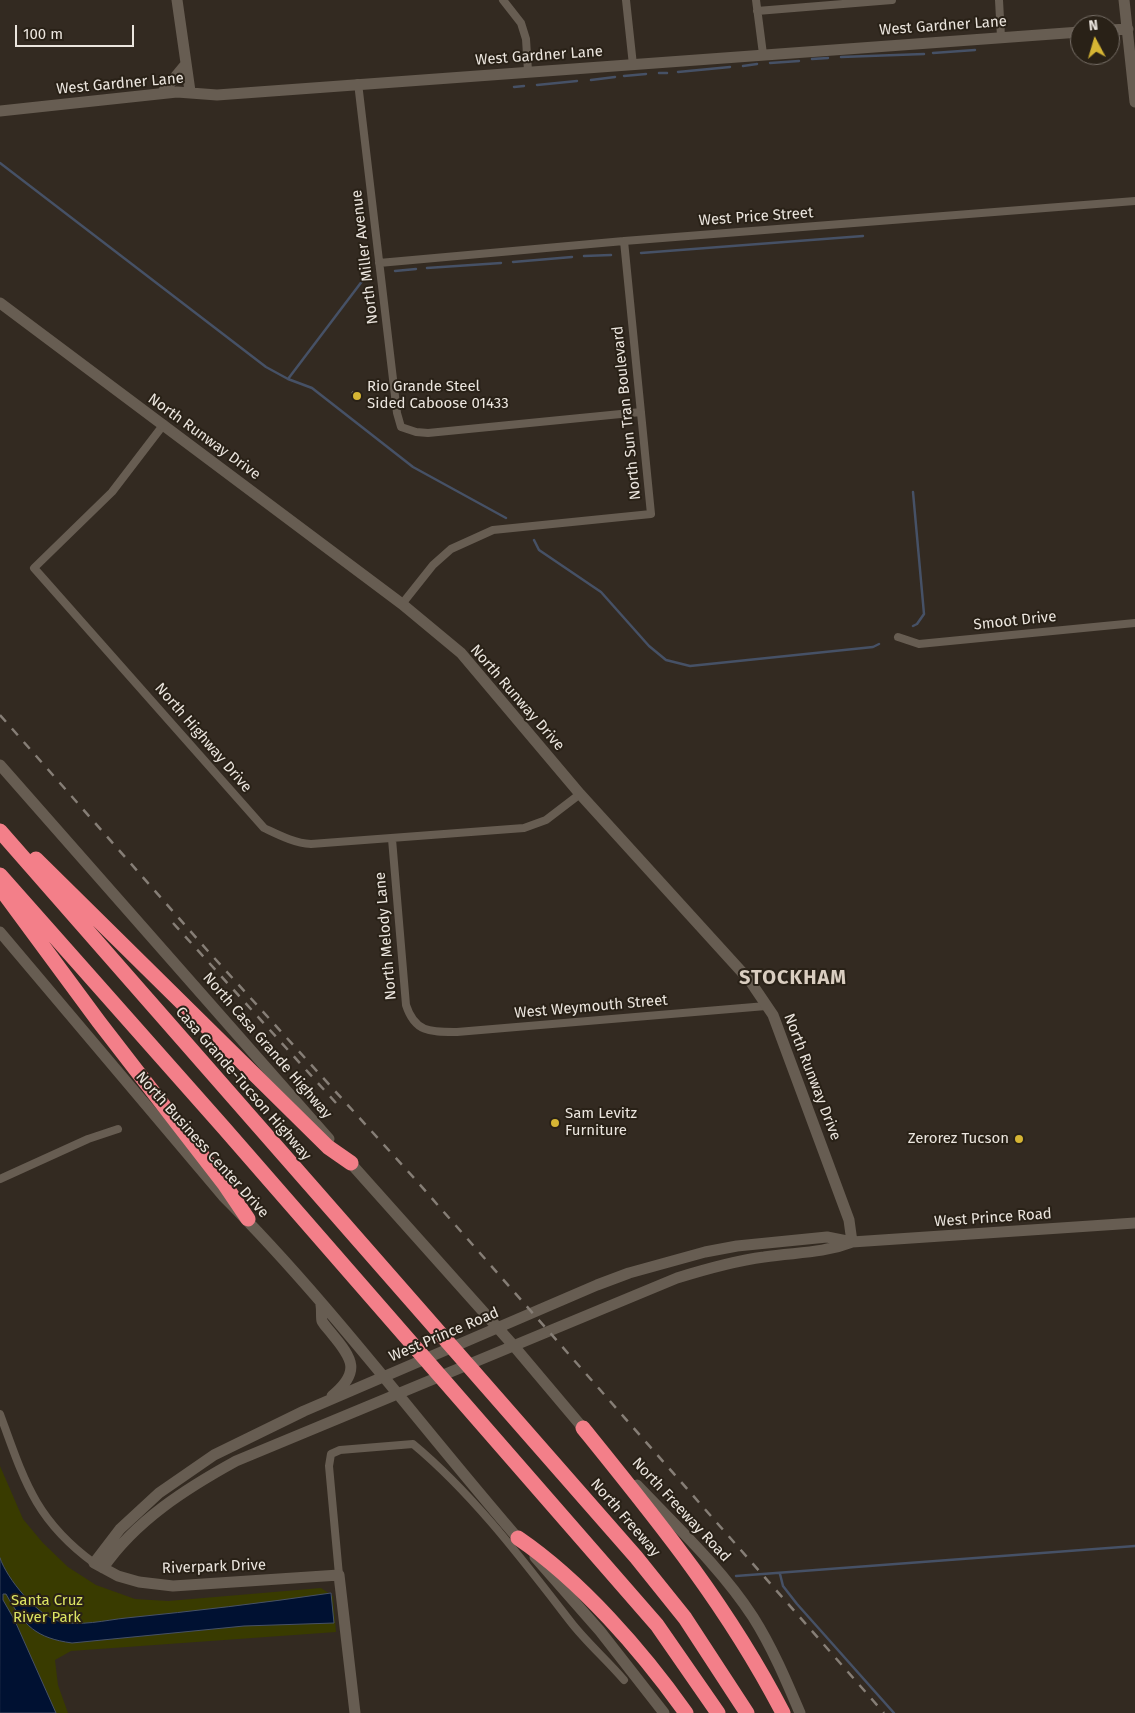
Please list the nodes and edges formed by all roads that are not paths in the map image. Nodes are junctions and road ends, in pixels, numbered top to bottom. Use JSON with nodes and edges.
{"nodes":[{"id":1,"x":177,"y":0,"type":"edge"},
{"id":2,"x":503,"y":0,"type":"edge"},
{"id":3,"x":626,"y":0,"type":"edge"},
{"id":4,"x":756,"y":0,"type":"edge"},
{"id":5,"x":892,"y":0,"type":"edge"},
{"id":6,"x":999,"y":0,"type":"edge"},
{"id":7,"x":1124,"y":0,"type":"edge"},
{"id":8,"x":757,"y":11,"type":"junction"},
{"id":9,"x":1120,"y":29,"type":"edge"},
{"id":10,"x":1128,"y":29,"type":"junction"},
{"id":11,"x":1070,"y":33,"type":"edge"},
{"id":12,"x":1001,"y":38,"type":"junction"},
{"id":13,"x":763,"y":54,"type":"junction"},
{"id":14,"x":186,"y":64,"type":"junction"},
{"id":15,"x":633,"y":65,"type":"junction"},
{"id":16,"x":528,"y":71,"type":"junction"},
{"id":17,"x":358,"y":83,"type":"junction"},
{"id":18,"x":190,"y":92,"type":"junction"},
{"id":19,"x":162,"y":93,"type":"junction"},
{"id":20,"x":1135,"y":102,"type":"edge"},
{"id":21,"x":0,"y":111,"type":"edge"},
{"id":22,"x":1135,"y":201,"type":"edge"},
{"id":23,"x":624,"y":241,"type":"junction"},
{"id":24,"x":379,"y":263,"type":"junction"},
{"id":25,"x":0,"y":302,"type":"edge"},
{"id":26,"x":641,"y":412,"type":"junction"},
{"id":27,"x":164,"y":424,"type":"junction"},
{"id":28,"x":402,"y":604,"type":"junction"},
{"id":29,"x":1135,"y":623,"type":"edge"},
{"id":30,"x":898,"y":637,"type":"dead end"},
{"id":31,"x":0,"y":765,"type":"edge"},
{"id":32,"x":580,"y":794,"type":"junction"},
{"id":33,"x":0,"y":824,"type":"edge"},
{"id":34,"x":0,"y":831,"type":"edge"},
{"id":35,"x":392,"y":839,"type":"junction"},
{"id":36,"x":0,"y":875,"type":"edge"},
{"id":37,"x":0,"y":888,"type":"edge"},
{"id":38,"x":0,"y":932,"type":"edge"},
{"id":39,"x":766,"y":1006,"type":"junction"},
{"id":40,"x":418,"y":1026,"type":"joint"},
{"id":41,"x":118,"y":1129,"type":"dead end"},
{"id":42,"x":351,"y":1164,"type":"junction"},
{"id":43,"x":0,"y":1179,"type":"edge"},
{"id":44,"x":248,"y":1219,"type":"junction"},
{"id":45,"x":1135,"y":1223,"type":"edge"},
{"id":46,"x":852,"y":1242,"type":"junction"},
{"id":47,"x":321,"y":1305,"type":"junction"},
{"id":48,"x":498,"y":1329,"type":"junction"},
{"id":49,"x":513,"y":1345,"type":"junction"},
{"id":50,"x":461,"y":1358,"type":"joint"},
{"id":51,"x":383,"y":1378,"type":"junction"},
{"id":52,"x":397,"y":1395,"type":"junction"},
{"id":53,"x":325,"y":1402,"type":"junction"},
{"id":54,"x":0,"y":1414,"type":"edge"},
{"id":55,"x":583,"y":1428,"type":"junction"},
{"id":56,"x":518,"y":1538,"type":"junction"},
{"id":57,"x":98,"y":1566,"type":"junction"},
{"id":58,"x":339,"y":1575,"type":"junction"},
{"id":59,"x":624,"y":1680,"type":"dead end"},
{"id":60,"x":355,"y":1713,"type":"edge"},
{"id":61,"x":664,"y":1713,"type":"edge"},
{"id":62,"x":686,"y":1713,"type":"edge"},
{"id":63,"x":718,"y":1713,"type":"edge"},
{"id":64,"x":747,"y":1713,"type":"edge"},
{"id":65,"x":783,"y":1713,"type":"edge"},
{"id":66,"x":800,"y":1713,"type":"edge"}],
"edges":[{"from":1,"to":14,"type":"street"},
{"from":2,"to":16,"type":"street"},
{"from":3,"to":15,"type":"street"},
{"from":4,"to":8,"type":"street"},
{"from":5,"to":8,"type":"street"},
{"from":6,"to":12,"type":"street"},
{"from":7,"to":10,"type":"street"},
{"from":8,"to":13,"type":"street"},
{"from":9,"to":10,"type":"street"},
{"from":10,"to":20,"type":"street"},
{"from":11,"to":12,"type":"street","name":"West Gardner Lane"},
{"from":12,"to":13,"type":"street","name":"West Gardner Lane"},
{"from":13,"to":15,"type":"street","name":"West Gardner Lane"},
{"from":14,"to":18,"type":"street"},
{"from":14,"to":19,"type":"street"},
{"from":15,"to":16,"type":"street","name":"West Gardner Lane"},
{"from":16,"to":17,"type":"street","name":"West Gardner Lane"},
{"from":17,"to":18,"type":"street","name":"West Gardner Lane"},
{"from":17,"to":24,"type":"street","name":"North Miller Avenue"},
{"from":18,"to":19,"type":"street","name":"West Gardner Lane"},
{"from":19,"to":21,"type":"street","name":"West Gardner Lane"},
{"from":22,"to":23,"type":"street","name":"West Price Street"},
{"from":23,"to":24,"type":"street","name":"West Price Street"},
{"from":23,"to":26,"type":"street","name":"North Sun Tran Boulevard"},
{"from":24,"to":26,"type":"street","name":"North Miller Avenue"},
{"from":25,"to":27,"type":"street","name":"North Runway Drive"},
{"from":26,"to":28,"type":"street","name":"North Sun Tran Boulevard"},
{"from":27,"to":28,"type":"street","name":"North Runway Drive"},
{"from":27,"to":35,"type":"street","name":"North Highway Drive"},
{"from":28,"to":32,"type":"street","name":"North Runway Drive"},
{"from":29,"to":30,"type":"street","name":"Smoot Drive"},
{"from":31,"to":42,"type":"street","name":"North Casa Grande Highway"},
{"from":32,"to":35,"type":"street","name":"North Highway Drive"},
{"from":32,"to":39,"type":"street","name":"North Runway Drive"},
{"from":33,"to":42,"type":"highway"},
{"from":34,"to":50,"type":"highway","name":"Casa Grande-Tucson Highway"},
{"from":35,"to":40,"type":"street","name":"North Melody Lane"},
{"from":36,"to":63,"type":"highway"},
{"from":37,"to":44,"type":"highway"},
{"from":38,"to":44,"type":"street","name":"North Business Center Drive"},
{"from":39,"to":40,"type":"street","name":"West Weymouth Street"},
{"from":39,"to":46,"type":"street","name":"North Runway Drive"},
{"from":41,"to":43,"type":"street"},
{"from":42,"to":48,"type":"street","name":"North Casa Grande Highway"},
{"from":44,"to":47,"type":"street","name":"North Business Center Drive"},
{"from":45,"to":46,"type":"street","name":"West Prince Road"},
{"from":46,"to":48,"type":"street","name":"West Prince Road"},
{"from":46,"to":49,"type":"street","name":"West Prince Road"},
{"from":47,"to":51,"type":"street","name":"North Business Center Drive"},
{"from":47,"to":53,"type":"street"},
{"from":48,"to":49,"type":"street","name":"North Casa Grande Highway"},
{"from":48,"to":51,"type":"street","name":"West Prince Road"},
{"from":49,"to":52,"type":"street","name":"West Prince Road"},
{"from":49,"to":55,"type":"street","name":"North Freeway Road"},
{"from":50,"to":64,"type":"highway","name":"North Freeway"},
{"from":51,"to":52,"type":"street"},
{"from":51,"to":53,"type":"street","name":"West Prince Road"},
{"from":52,"to":56,"type":"street"},
{"from":52,"to":57,"type":"street","name":"West Prince Road"},
{"from":53,"to":57,"type":"street","name":"West Prince Road"},
{"from":54,"to":57,"type":"street"},
{"from":55,"to":65,"type":"highway"},
{"from":55,"to":66,"type":"street","name":"North Freeway Road"},
{"from":56,"to":61,"type":"street"},
{"from":56,"to":62,"type":"highway"},
{"from":57,"to":58,"type":"street","name":"Riverpark Drive"},
{"from":58,"to":59,"type":"street"},
{"from":58,"to":60,"type":"street"}]}
